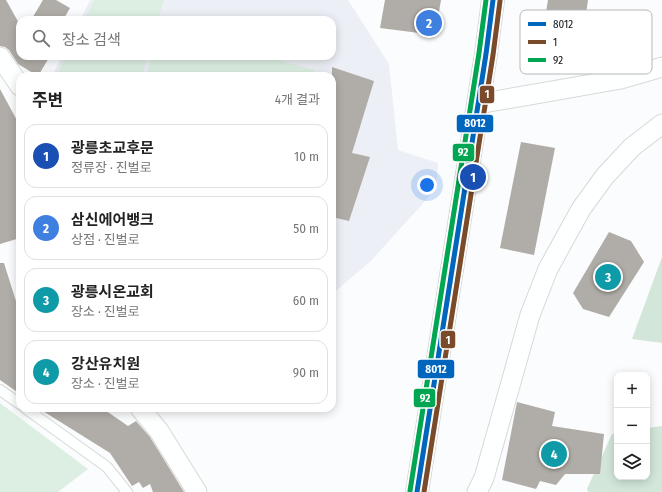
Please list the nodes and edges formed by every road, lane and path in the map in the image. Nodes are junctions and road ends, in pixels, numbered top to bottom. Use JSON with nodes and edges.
{"nodes":[{"id":1,"x":493,"y":0,"type":"edge"},
{"id":2,"x":0,"y":57,"type":"edge"},
{"id":3,"x":662,"y":67,"type":"edge"},
{"id":4,"x":652,"y":70,"type":"edge"},
{"id":5,"x":638,"y":74,"type":"edge"},
{"id":6,"x":16,"y":80,"type":"edge"},
{"id":7,"x":478,"y":104,"type":"junction"},
{"id":8,"x":662,"y":124,"type":"edge"},
{"id":9,"x":0,"y":390,"type":"edge"},
{"id":10,"x":16,"y":401,"type":"edge"},
{"id":11,"x":30,"y":412,"type":"edge"},
{"id":12,"x":143,"y":412,"type":"edge"},
{"id":13,"x":127,"y":492,"type":"edge"},
{"id":14,"x":197,"y":492,"type":"edge"},
{"id":15,"x":417,"y":492,"type":"edge"},
{"id":16,"x":477,"y":492,"type":"edge"}],
"edges":[{"from":1,"to":7,"type":"street"},
{"from":2,"to":6,"type":"street"},
{"from":3,"to":4,"type":"street"},
{"from":5,"to":7,"type":"street"},
{"from":7,"to":15,"type":"street"},
{"from":8,"to":16,"type":"street"},
{"from":9,"to":10,"type":"lane"},
{"from":11,"to":13,"type":"lane"},
{"from":12,"to":14,"type":"street"}]}
